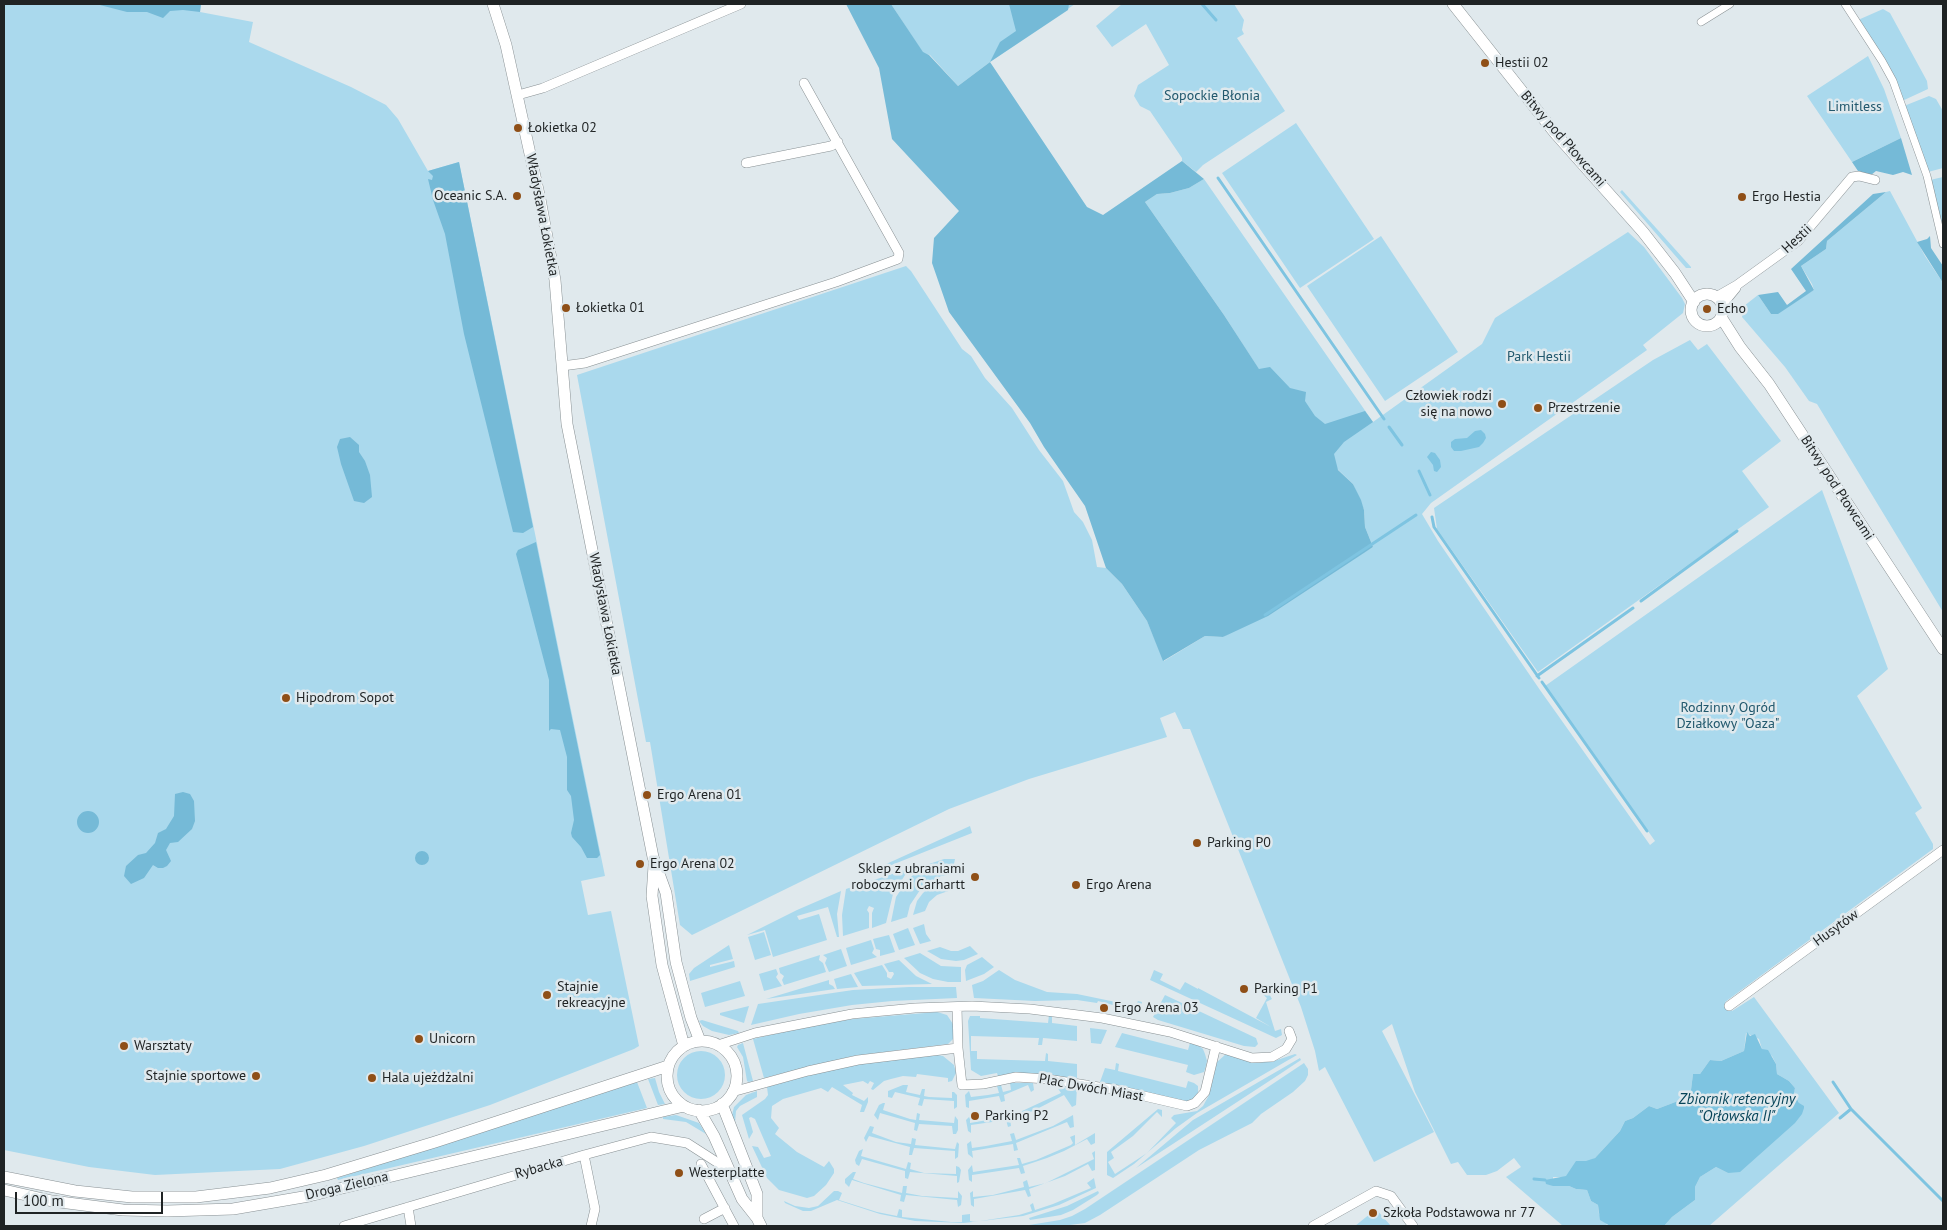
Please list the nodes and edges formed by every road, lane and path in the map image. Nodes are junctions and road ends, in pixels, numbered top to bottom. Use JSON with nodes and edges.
{"nodes":[{"id":1,"x":492,"y":4,"type":"edge"},
{"id":2,"x":741,"y":4,"type":"edge"},
{"id":3,"x":1453,"y":4,"type":"edge"},
{"id":4,"x":1730,"y":4,"type":"edge"},
{"id":5,"x":1845,"y":4,"type":"edge"},
{"id":6,"x":1701,"y":22,"type":"dead end"},
{"id":7,"x":804,"y":83,"type":"dead end"},
{"id":8,"x":518,"y":95,"type":"junction"},
{"id":9,"x":838,"y":142,"type":"junction"},
{"id":10,"x":746,"y":163,"type":"dead end"},
{"id":11,"x":1875,"y":180,"type":"dead end"},
{"id":12,"x":1943,"y":244,"type":"edge"},
{"id":13,"x":1697,"y":299,"type":"junction"},
{"id":14,"x":1719,"y":301,"type":"junction"},
{"id":15,"x":1718,"y":321,"type":"junction"},
{"id":16,"x":562,"y":366,"type":"junction"},
{"id":17,"x":1943,"y":649,"type":"edge"},
{"id":18,"x":1943,"y":850,"type":"edge"},
{"id":19,"x":654,"y":861,"type":"junction"},
{"id":20,"x":958,"y":1006,"type":"junction"},
{"id":21,"x":1729,"y":1006,"type":"dead end"},
{"id":22,"x":1290,"y":1031,"type":"dead end"},
{"id":23,"x":700,"y":1041,"type":"junction"},
{"id":24,"x":718,"y":1045,"type":"junction"},
{"id":25,"x":684,"y":1046,"type":"junction"},
{"id":26,"x":1216,"y":1046,"type":"junction"},
{"id":27,"x":958,"y":1048,"type":"junction"},
{"id":28,"x":668,"y":1066,"type":"junction"},
{"id":29,"x":732,"y":1092,"type":"junction"},
{"id":30,"x":722,"y":1104,"type":"junction"},
{"id":31,"x":684,"y":1106,"type":"junction"},
{"id":32,"x":699,"y":1110,"type":"junction"},
{"id":33,"x":584,"y":1155,"type":"junction"},
{"id":34,"x":702,"y":1164,"type":"dead end"},
{"id":35,"x":729,"y":1170,"type":"junction"},
{"id":36,"x":4,"y":1177,"type":"edge"},
{"id":37,"x":4,"y":1190,"type":"edge"},
{"id":38,"x":408,"y":1207,"type":"junction"},
{"id":39,"x":725,"y":1208,"type":"junction"},
{"id":40,"x":704,"y":1219,"type":"dead end"},
{"id":41,"x":759,"y":1222,"type":"edge"},
{"id":42,"x":344,"y":1226,"type":"edge"},
{"id":43,"x":411,"y":1226,"type":"edge"},
{"id":44,"x":591,"y":1226,"type":"edge"},
{"id":45,"x":734,"y":1226,"type":"edge"},
{"id":46,"x":1314,"y":1226,"type":"edge"},
{"id":47,"x":1413,"y":1226,"type":"edge"}],
"edges":[{"from":1,"to":8,"type":"street","name":"Władysława Łokietka"},
{"from":2,"to":8,"type":"street"},
{"from":3,"to":13,"type":"street","name":"Bitwy pod Płowcami"},
{"from":4,"to":6,"type":"street"},
{"from":5,"to":12,"type":"street"},
{"from":7,"to":9,"type":"street"},
{"from":8,"to":16,"type":"street","name":"Władysława Łokietka"},
{"from":9,"to":10,"type":"street"},
{"from":9,"to":16,"type":"street"},
{"from":11,"to":14,"type":"street","name":"Hestii"},
{"from":13,"to":14,"type":"street"},
{"from":13,"to":15,"type":"street"},
{"from":14,"to":15,"type":"street"},
{"from":15,"to":17,"type":"street","name":"Bitwy pod Płowcami"},
{"from":16,"to":19,"type":"street","name":"Władysława Łokietka"},
{"from":18,"to":21,"type":"street","name":"Husytów"},
{"from":19,"to":23,"type":"street","name":"Władysława Łokietka"},
{"from":19,"to":25,"type":"street","name":"Władysława Łokietka"},
{"from":20,"to":24,"type":"street"},
{"from":20,"to":26,"type":"street"},
{"from":20,"to":27,"type":"street","name":"Plac Dwóch Miast"},
{"from":22,"to":26,"type":"street"},
{"from":23,"to":24,"type":"street"},
{"from":23,"to":25,"type":"street"},
{"from":24,"to":29,"type":"street"},
{"from":25,"to":28,"type":"street"},
{"from":26,"to":27,"type":"street","name":"Plac Dwóch Miast"},
{"from":27,"to":29,"type":"street"},
{"from":28,"to":31,"type":"street"},
{"from":28,"to":36,"type":"street","name":"Droga Zielona"},
{"from":29,"to":30,"type":"street"},
{"from":30,"to":32,"type":"street"},
{"from":30,"to":41,"type":"street"},
{"from":31,"to":32,"type":"street"},
{"from":31,"to":37,"type":"street","name":"Droga Zielona"},
{"from":32,"to":35,"type":"street"},
{"from":33,"to":35,"type":"street","name":"Rybacka"},
{"from":33,"to":38,"type":"street","name":"Rybacka"},
{"from":33,"to":44,"type":"street"},
{"from":34,"to":39,"type":"street"},
{"from":35,"to":41,"type":"street"},
{"from":38,"to":42,"type":"street","name":"Rybacka"},
{"from":38,"to":43,"type":"street"},
{"from":39,"to":40,"type":"street"},
{"from":39,"to":45,"type":"street"},
{"from":46,"to":47,"type":"street"}]}
